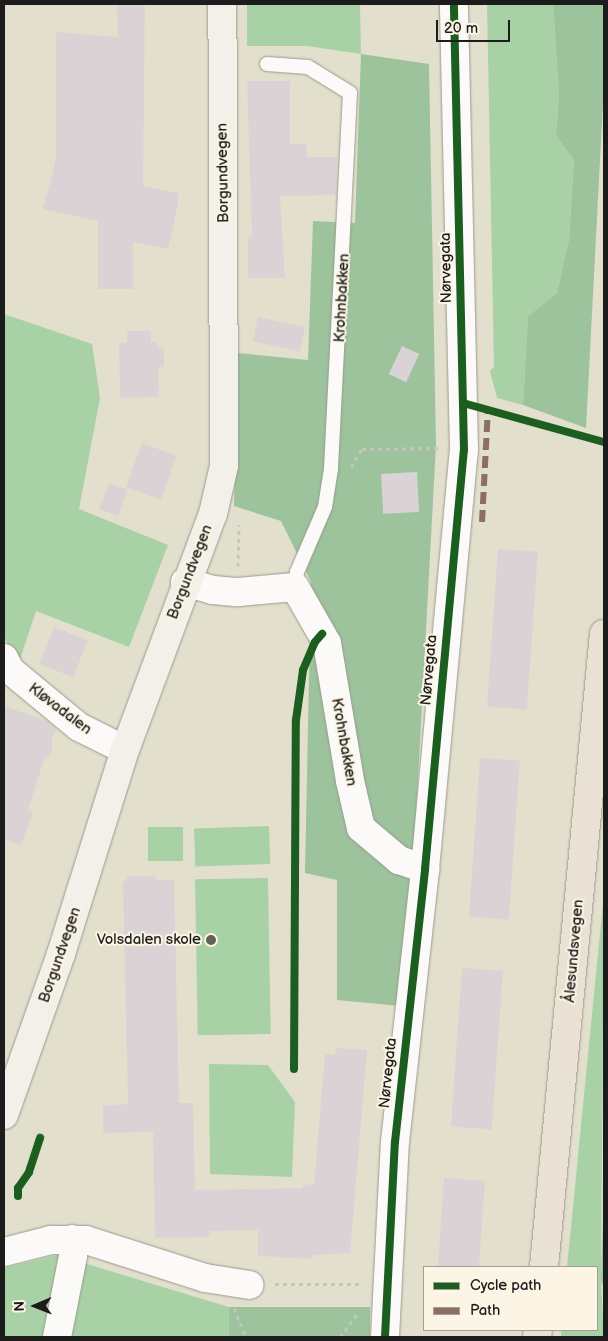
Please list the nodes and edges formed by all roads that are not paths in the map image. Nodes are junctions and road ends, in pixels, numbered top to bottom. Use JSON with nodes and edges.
{"nodes":[{"id":1,"x":222,"y":4,"type":"edge"},
{"id":2,"x":454,"y":4,"type":"edge"},
{"id":3,"x":267,"y":64,"type":"dead end"},
{"id":4,"x":185,"y":582,"type":"junction"},
{"id":5,"x":294,"y":587,"type":"junction"},
{"id":6,"x":604,"y":634,"type":"edge"},
{"id":7,"x":6,"y":672,"type":"edge"},
{"id":8,"x":125,"y":750,"type":"junction"},
{"id":9,"x":425,"y":869,"type":"junction"},
{"id":10,"x":4,"y":1115,"type":"edge"},
{"id":11,"x":72,"y":1239,"type":"junction"},
{"id":12,"x":4,"y":1252,"type":"edge"},
{"id":13,"x":544,"y":1266,"type":"edge"},
{"id":14,"x":260,"y":1285,"type":"road end"},
{"id":15,"x":57,"y":1337,"type":"edge"},
{"id":16,"x":385,"y":1337,"type":"edge"}],
"edges":[{"from":1,"to":4,"type":"main road","name":"Borgundvegen"},
{"from":2,"to":9,"type":"street","name":"Nørvegata"},
{"from":3,"to":5,"type":"lane","name":"Krohnbakken"},
{"from":4,"to":5,"type":"street"},
{"from":4,"to":8,"type":"main road","name":"Borgundvegen"},
{"from":5,"to":9,"type":"street","name":"Krohnbakken"},
{"from":6,"to":13,"type":"highway","name":"Ålesundsvegen"},
{"from":7,"to":8,"type":"street","name":"Kløvadalen"},
{"from":8,"to":10,"type":"main road","name":"Borgundvegen"},
{"from":9,"to":16,"type":"street","name":"Nørvegata"},
{"from":11,"to":12,"type":"street"},
{"from":11,"to":14,"type":"street"},
{"from":11,"to":15,"type":"street"}]}
